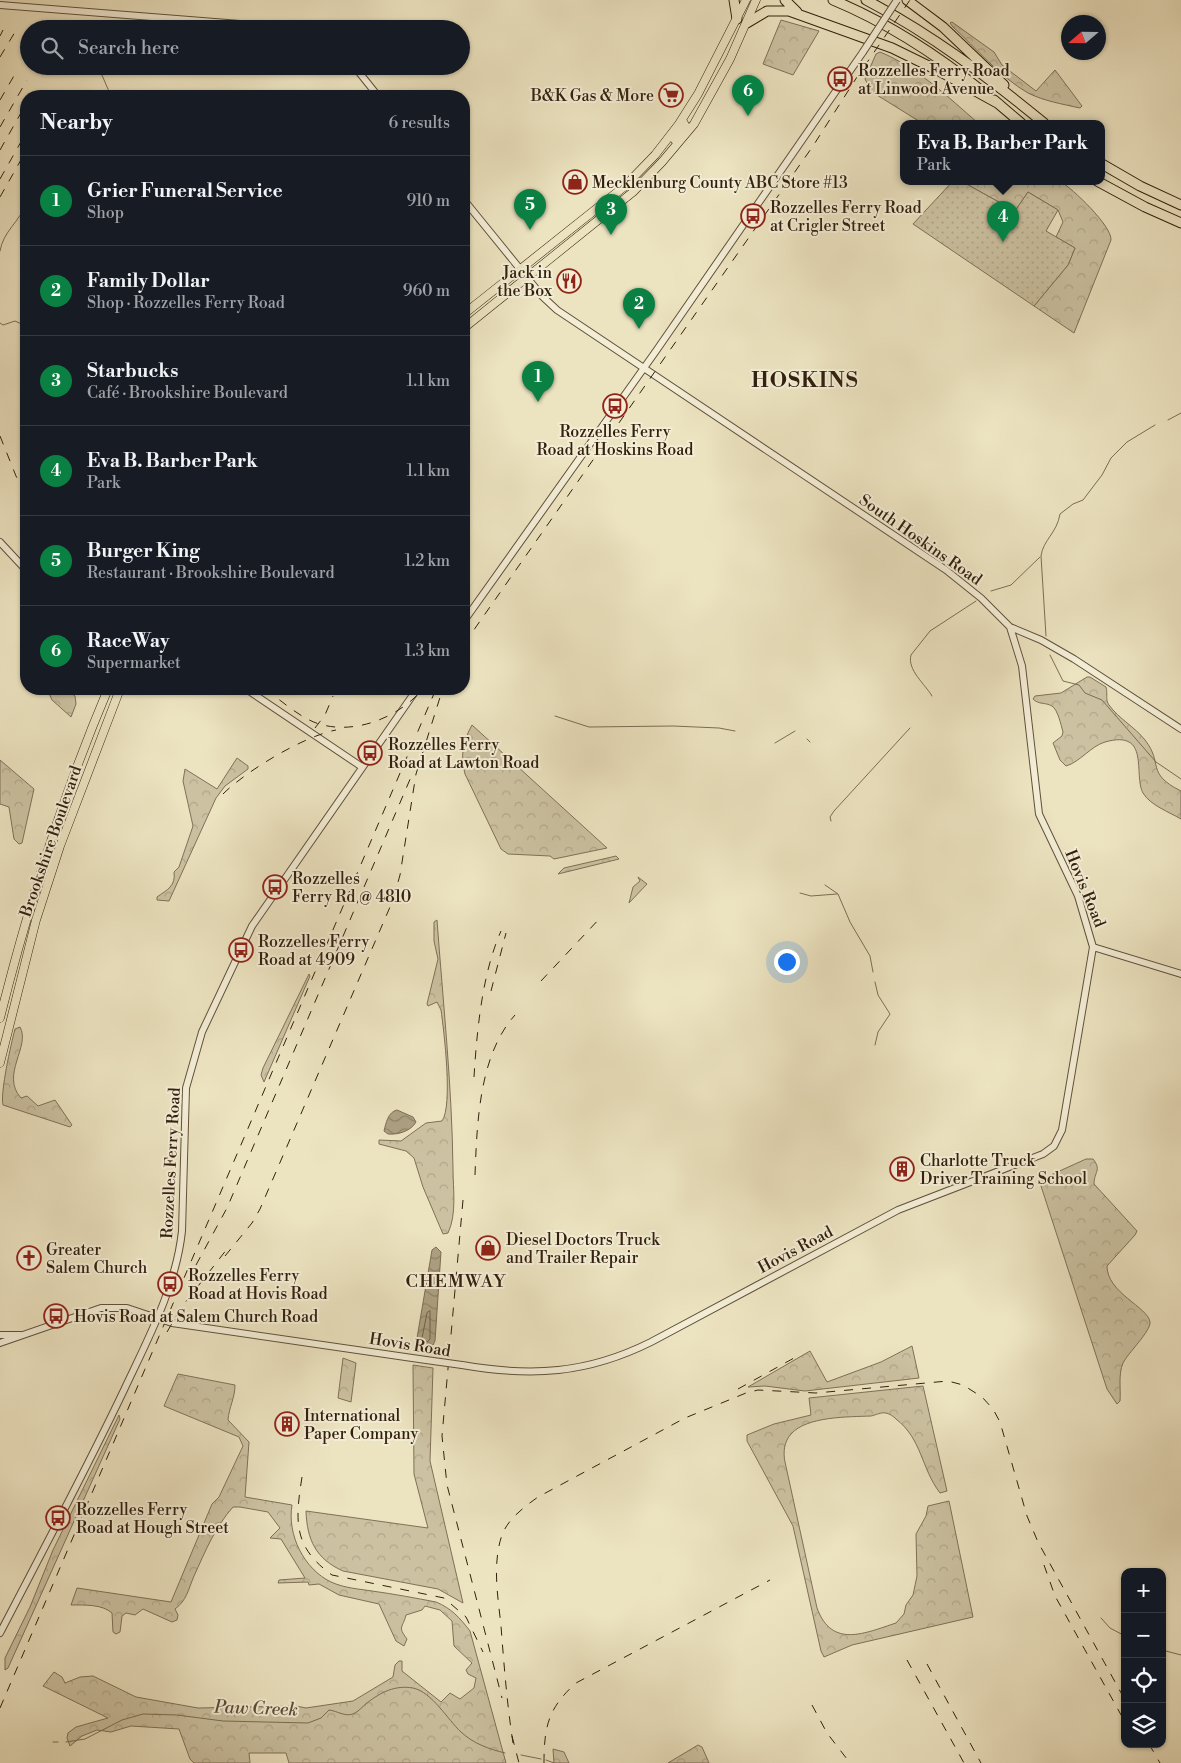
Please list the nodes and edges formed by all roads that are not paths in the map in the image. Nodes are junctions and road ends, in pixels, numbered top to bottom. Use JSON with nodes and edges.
{"nodes":[{"id":1,"x":734,"y":0,"type":"edge"},
{"id":2,"x":746,"y":0,"type":"edge"},
{"id":3,"x":756,"y":0,"type":"edge"},
{"id":4,"x":785,"y":0,"type":"edge"},
{"id":5,"x":833,"y":0,"type":"edge"},
{"id":6,"x":866,"y":0,"type":"edge"},
{"id":7,"x":897,"y":0,"type":"edge"},
{"id":8,"x":906,"y":0,"type":"edge"},
{"id":9,"x":0,"y":5,"type":"edge"},
{"id":10,"x":803,"y":16,"type":"junction"},
{"id":11,"x":737,"y":19,"type":"junction"},
{"id":12,"x":189,"y":20,"type":"edge"},
{"id":13,"x":746,"y":23,"type":"junction"},
{"id":14,"x":361,"y":75,"type":"edge"},
{"id":15,"x":373,"y":90,"type":"edge"},
{"id":16,"x":1017,"y":100,"type":"junction"},
{"id":17,"x":999,"y":104,"type":"junction"},
{"id":18,"x":682,"y":120,"type":"junction"},
{"id":19,"x":1018,"y":120,"type":"edge"},
{"id":20,"x":1040,"y":120,"type":"edge"},
{"id":21,"x":1105,"y":166,"type":"edge"},
{"id":22,"x":656,"y":169,"type":"junction"},
{"id":23,"x":1105,"y":185,"type":"edge"},
{"id":24,"x":1181,"y":206,"type":"edge"},
{"id":25,"x":470,"y":207,"type":"edge"},
{"id":26,"x":1181,"y":223,"type":"edge"},
{"id":27,"x":521,"y":269,"type":"junction"},
{"id":28,"x":528,"y":278,"type":"junction"},
{"id":29,"x":470,"y":309,"type":"edge"},
{"id":30,"x":470,"y":323,"type":"edge"},
{"id":31,"x":644,"y":369,"type":"junction"},
{"id":32,"x":0,"y":542,"type":"edge"},
{"id":33,"x":20,"y":564,"type":"edge"},
{"id":34,"x":470,"y":613,"type":"edge"},
{"id":35,"x":1010,"y":627,"type":"junction"},
{"id":36,"x":106,"y":695,"type":"edge"},
{"id":37,"x":118,"y":695,"type":"edge"},
{"id":38,"x":255,"y":695,"type":"edge"},
{"id":39,"x":413,"y":695,"type":"edge"},
{"id":40,"x":1181,"y":730,"type":"edge"},
{"id":41,"x":362,"y":768,"type":"junction"},
{"id":42,"x":22,"y":928,"type":"junction"},
{"id":43,"x":33,"y":931,"type":"junction"},
{"id":44,"x":1093,"y":947,"type":"junction"},
{"id":45,"x":1181,"y":974,"type":"edge"},
{"id":46,"x":0,"y":1018,"type":"edge"},
{"id":47,"x":0,"y":1062,"type":"edge"},
{"id":48,"x":157,"y":1318,"type":"junction"},
{"id":49,"x":0,"y":1335,"type":"edge"},
{"id":50,"x":21,"y":1335,"type":"junction"},
{"id":51,"x":0,"y":1343,"type":"edge"},
{"id":52,"x":0,"y":1633,"type":"edge"}],
"edges":[{"from":1,"to":11,"type":"highway"},
{"from":2,"to":11,"type":"highway"},
{"from":3,"to":13,"type":"highway"},
{"from":4,"to":10,"type":"highway"},
{"from":5,"to":17,"type":"highway"},
{"from":6,"to":16,"type":"highway"},
{"from":7,"to":31,"type":"street","bridge":true},
{"from":8,"to":16,"type":"highway"},
{"from":9,"to":12,"type":"street"},
{"from":10,"to":13,"type":"highway"},
{"from":10,"to":17,"type":"highway"},
{"from":11,"to":18,"type":"highway"},
{"from":13,"to":22,"type":"highway"},
{"from":14,"to":15,"type":"street"},
{"from":16,"to":20,"type":"highway"},
{"from":17,"to":19,"type":"highway"},
{"from":18,"to":22,"type":"highway"},
{"from":18,"to":27,"type":"highway"},
{"from":21,"to":24,"type":"highway"},
{"from":22,"to":28,"type":"highway"},
{"from":23,"to":26,"type":"highway"},
{"from":25,"to":27,"type":"street","name":"South Hoskins Road"},
{"from":27,"to":28,"type":"street","name":"South Hoskins Road"},
{"from":27,"to":29,"type":"highway"},
{"from":28,"to":30,"type":"highway"},
{"from":28,"to":31,"type":"street","name":"South Hoskins Road"},
{"from":31,"to":34,"type":"street"},
{"from":31,"to":35,"type":"street","name":"South Hoskins Road"},
{"from":32,"to":33,"type":"street"},
{"from":35,"to":40,"type":"street","name":"South Hoskins Road"},
{"from":35,"to":44,"type":"street","name":"Hovis Road"},
{"from":36,"to":42,"type":"highway","name":"Brookshire Boulevard"},
{"from":37,"to":43,"type":"highway","name":"Brookshire Boulevard"},
{"from":38,"to":41,"type":"street"},
{"from":39,"to":41,"type":"street","name":"Rozzelles Ferry Road"},
{"from":41,"to":48,"type":"street","name":"Rozzelles Ferry Road"},
{"from":42,"to":43,"type":"highway"},
{"from":42,"to":46,"type":"highway","name":"Brookshire Boulevard"},
{"from":43,"to":47,"type":"highway","name":"Brookshire Boulevard"},
{"from":44,"to":45,"type":"street"},
{"from":44,"to":48,"type":"street","name":"Hovis Road","bridge":true},
{"from":48,"to":50,"type":"street","name":"Hovis Road"},
{"from":48,"to":52,"type":"street","name":"Rozzelles Ferry Road"},
{"from":49,"to":50,"type":"street","name":"Hovis Road"},
{"from":50,"to":51,"type":"street","name":"Hovis Road"}]}
